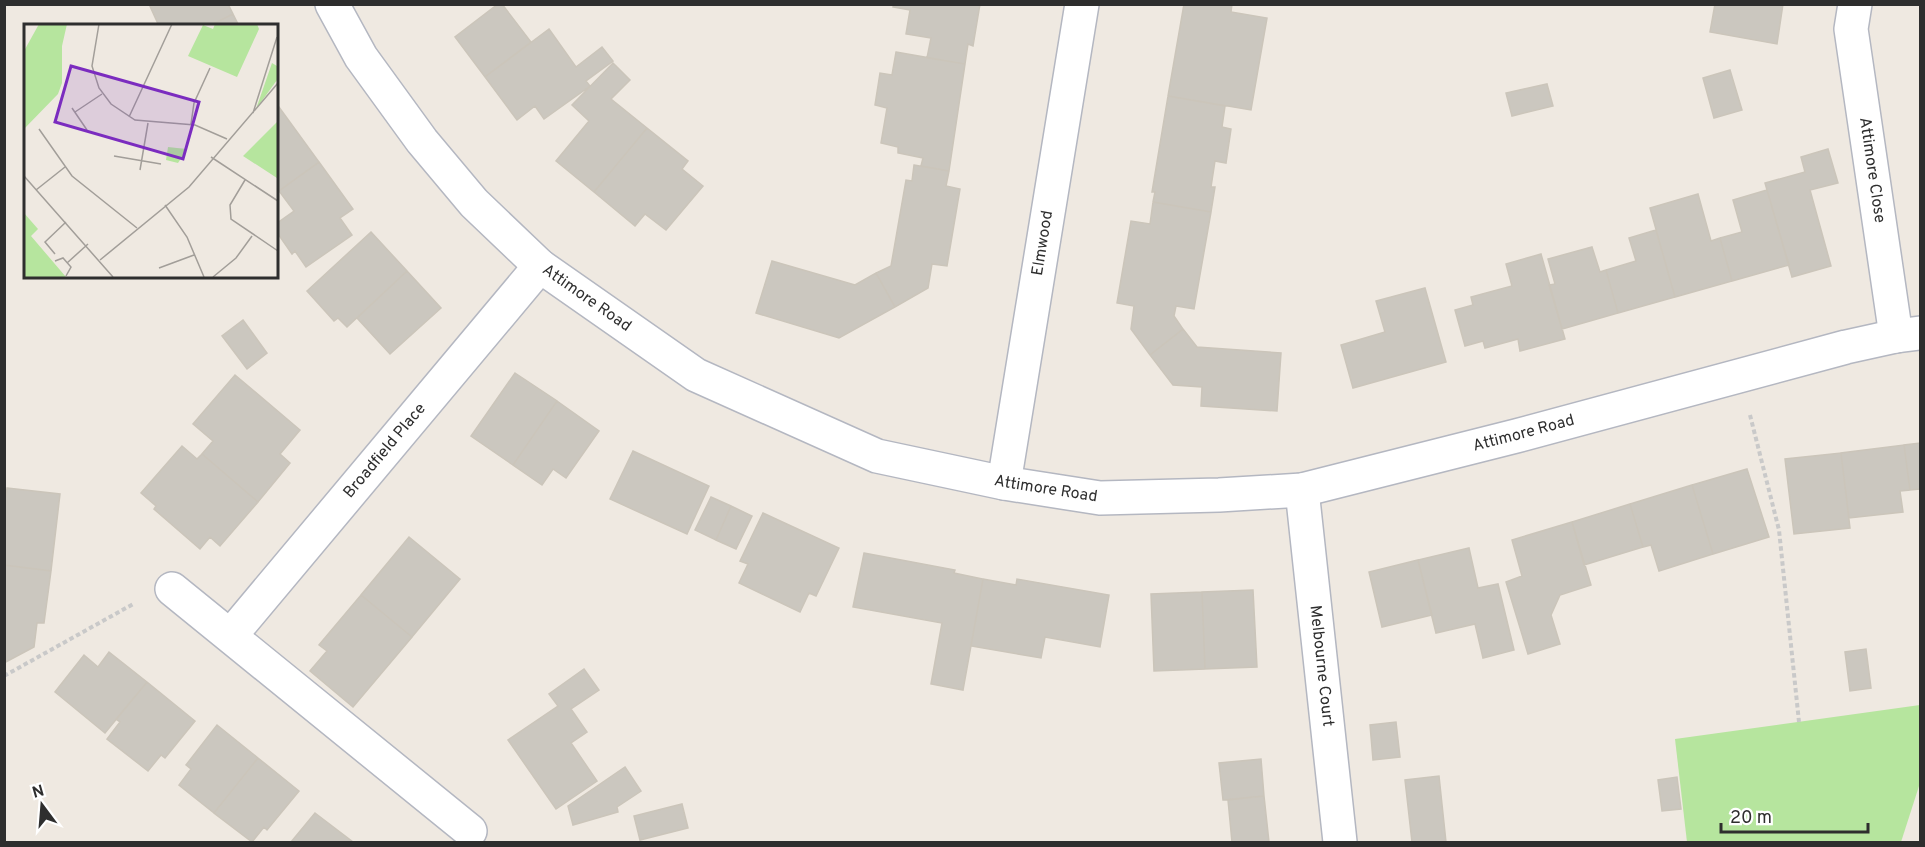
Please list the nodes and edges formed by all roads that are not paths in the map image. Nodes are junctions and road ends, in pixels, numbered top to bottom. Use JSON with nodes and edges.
{"nodes":[{"id":1,"x":332,"y":4,"type":"edge"},
{"id":2,"x":1082,"y":4,"type":"edge"},
{"id":3,"x":1855,"y":4,"type":"edge"},
{"id":4,"x":540,"y":266,"type":"junction"},
{"id":5,"x":1908,"y":335,"type":"edge"},
{"id":6,"x":1004,"y":483,"type":"junction"},
{"id":7,"x":1302,"y":490,"type":"junction"},
{"id":8,"x":172,"y":589,"type":"road end"},
{"id":9,"x":231,"y":635,"type":"junction"},
{"id":10,"x":470,"y":831,"type":"dead end"},
{"id":11,"x":1340,"y":843,"type":"edge"}],
"edges":[{"from":1,"to":4,"type":"street","name":"Attimore Road"},
{"from":2,"to":6,"type":"street","name":"Elmwood"},
{"from":3,"to":5,"type":"street","name":"Attimore Close"},
{"from":4,"to":6,"type":"street","name":"Attimore Road"},
{"from":4,"to":9,"type":"street","name":"Broadfield Place"},
{"from":5,"to":7,"type":"street","name":"Attimore Road"},
{"from":6,"to":7,"type":"street","name":"Attimore Road"},
{"from":7,"to":11,"type":"street","name":"Melbourne Court"},
{"from":8,"to":9,"type":"street"},
{"from":9,"to":10,"type":"street"}]}
